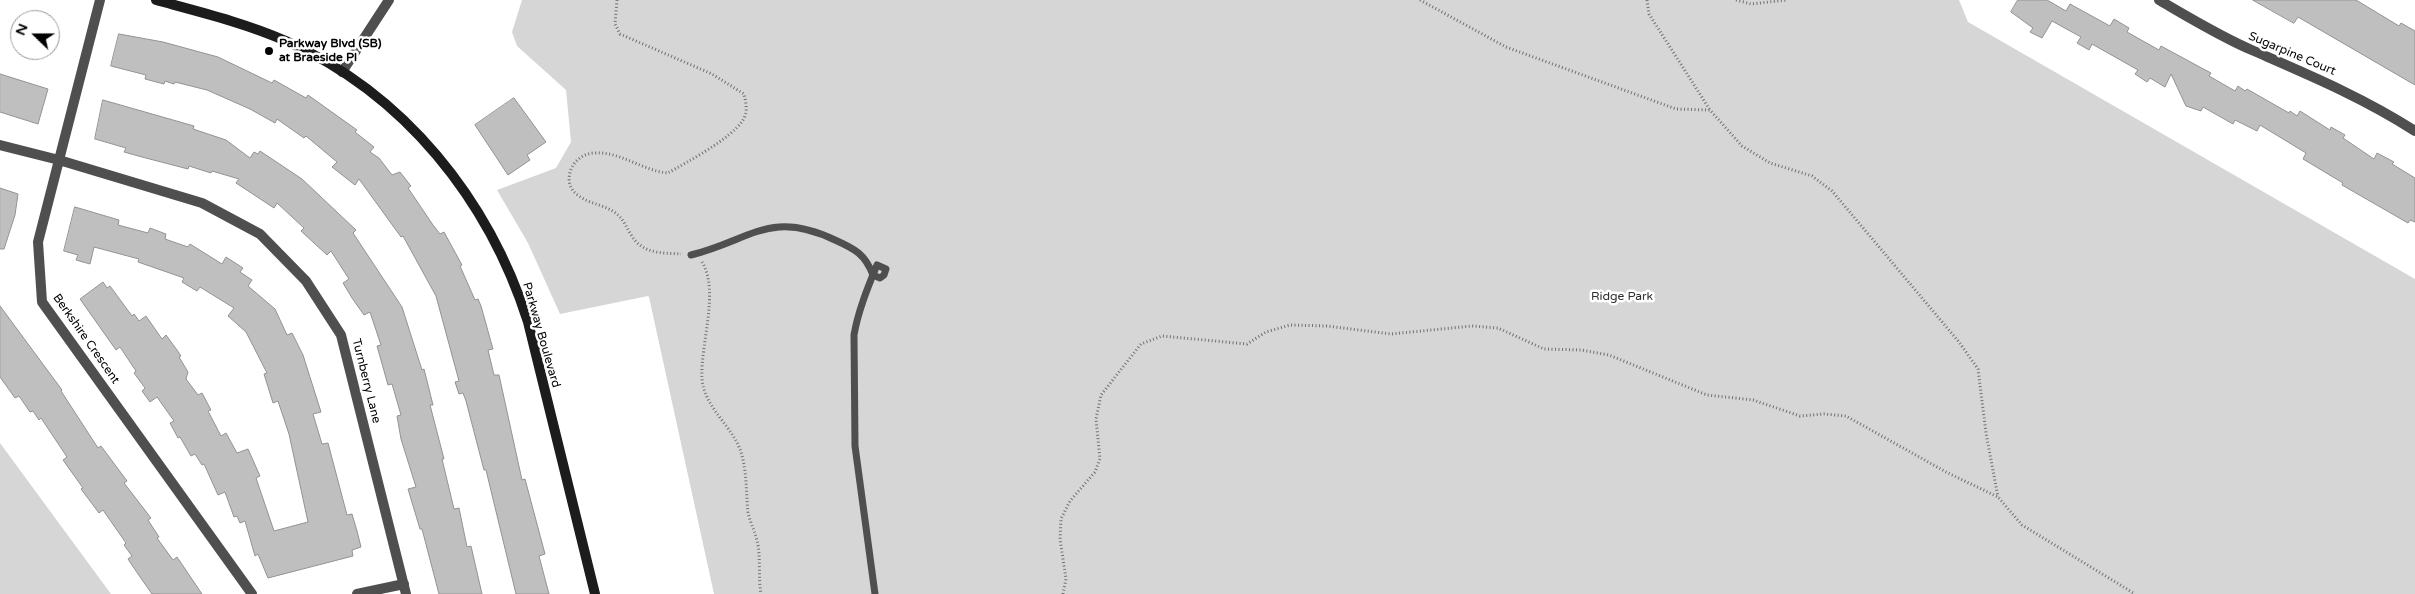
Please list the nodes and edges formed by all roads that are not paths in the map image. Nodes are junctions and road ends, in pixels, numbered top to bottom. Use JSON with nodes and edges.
{"nodes":[{"id":1,"x":100,"y":0,"type":"edge"},
{"id":2,"x":156,"y":0,"type":"edge"},
{"id":3,"x":389,"y":0,"type":"edge"},
{"id":4,"x":2159,"y":0,"type":"edge"},
{"id":5,"x":342,"y":72,"type":"junction"},
{"id":6,"x":2415,"y":131,"type":"edge"},
{"id":7,"x":0,"y":145,"type":"edge"},
{"id":8,"x":59,"y":160,"type":"junction"},
{"id":9,"x":691,"y":255,"type":"dead end"},
{"id":10,"x":867,"y":259,"type":"junction"},
{"id":11,"x":877,"y":265,"type":"junction"},
{"id":12,"x":872,"y":275,"type":"junction"},
{"id":13,"x":405,"y":589,"type":"edge"},
{"id":14,"x":252,"y":594,"type":"edge"},
{"id":15,"x":357,"y":594,"type":"edge"},
{"id":16,"x":595,"y":594,"type":"edge"},
{"id":17,"x":875,"y":594,"type":"edge"}],
"edges":[{"from":1,"to":8,"type":"street","name":"Berkshire Crescent"},
{"from":2,"to":5,"type":"street","name":"Parkway Boulevard"},
{"from":3,"to":5,"type":"street"},
{"from":4,"to":6,"type":"street","name":"Sugarpine Court"},
{"from":5,"to":16,"type":"street","name":"Parkway Boulevard"},
{"from":7,"to":8,"type":"street","name":"Turnberry Lane"},
{"from":8,"to":13,"type":"street","name":"Turnberry Lane"},
{"from":8,"to":14,"type":"street","name":"Berkshire Crescent"},
{"from":9,"to":10,"type":"lane"},
{"from":10,"to":11,"type":"lane"},
{"from":10,"to":12,"type":"lane"},
{"from":11,"to":12,"type":"lane"},
{"from":11,"to":12,"type":"lane"},
{"from":12,"to":17,"type":"lane"},
{"from":13,"to":15,"type":"street"}]}
